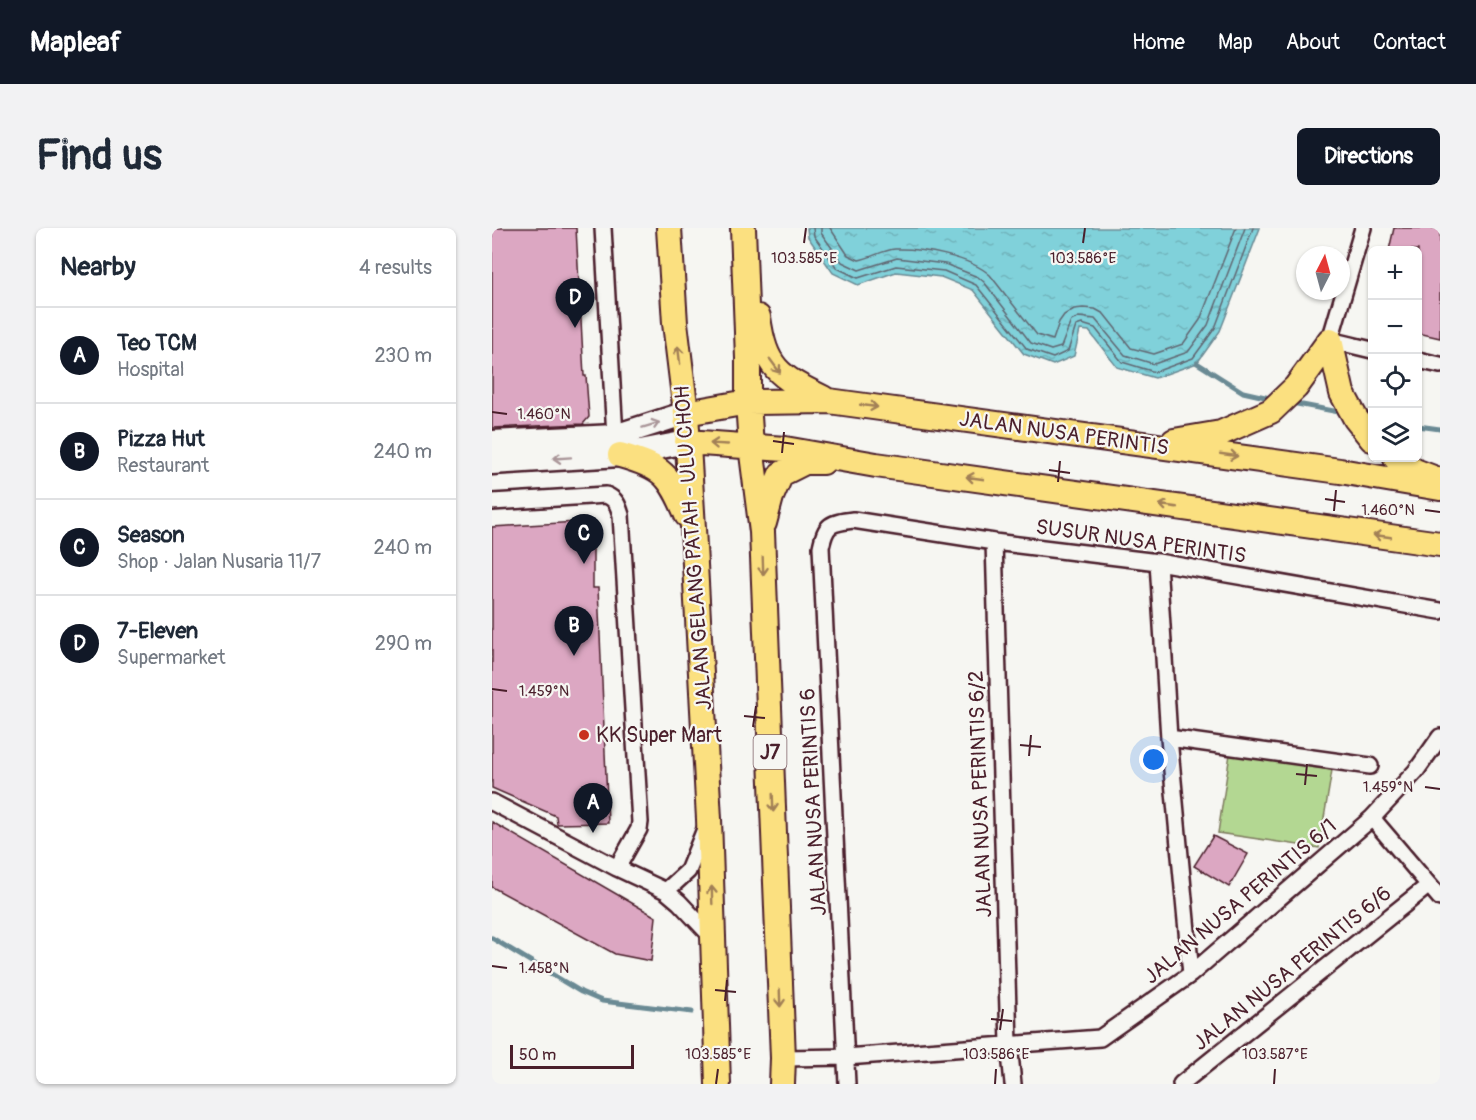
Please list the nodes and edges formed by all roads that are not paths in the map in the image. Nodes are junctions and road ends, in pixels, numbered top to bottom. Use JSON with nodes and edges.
{"nodes":[{"id":1,"x":603,"y":228,"type":"edge"},
{"id":2,"x":669,"y":228,"type":"edge"},
{"id":3,"x":744,"y":228,"type":"edge"},
{"id":4,"x":1363,"y":228,"type":"edge"},
{"id":5,"x":1330,"y":340,"type":"junction"},
{"id":6,"x":1368,"y":349,"type":"edge"},
{"id":7,"x":1422,"y":361,"type":"edge"},
{"id":8,"x":1440,"y":365,"type":"edge"},
{"id":9,"x":829,"y":401,"type":"junction"},
{"id":10,"x":748,"y":402,"type":"junction"},
{"id":11,"x":686,"y":413,"type":"junction"},
{"id":12,"x":1368,"y":434,"type":"edge"},
{"id":13,"x":492,"y":442,"type":"edge"},
{"id":14,"x":687,"y":442,"type":"junction"},
{"id":15,"x":617,"y":445,"type":"junction"},
{"id":16,"x":1150,"y":445,"type":"junction"},
{"id":17,"x":751,"y":446,"type":"junction"},
{"id":18,"x":1402,"y":462,"type":"edge"},
{"id":19,"x":492,"y":463,"type":"edge"},
{"id":20,"x":876,"y":465,"type":"junction"},
{"id":21,"x":1440,"y":481,"type":"edge"},
{"id":22,"x":1440,"y":488,"type":"edge"},
{"id":23,"x":492,"y":502,"type":"edge"},
{"id":24,"x":835,"y":523,"type":"joint"},
{"id":25,"x":693,"y":528,"type":"junction"},
{"id":26,"x":762,"y":532,"type":"junction"},
{"id":27,"x":994,"y":542,"type":"junction"},
{"id":28,"x":1438,"y":544,"type":"edge"},
{"id":29,"x":1158,"y":562,"type":"junction"},
{"id":30,"x":1440,"y":610,"type":"edge"},
{"id":31,"x":1440,"y":736,"type":"edge"},
{"id":32,"x":1169,"y":738,"type":"junction"},
{"id":33,"x":1370,"y":766,"type":"dead end"},
{"id":34,"x":492,"y":802,"type":"edge"},
{"id":35,"x":1372,"y":818,"type":"junction"},
{"id":36,"x":709,"y":819,"type":"junction"},
{"id":37,"x":616,"y":868,"type":"junction"},
{"id":38,"x":1429,"y":885,"type":"junction"},
{"id":39,"x":666,"y":891,"type":"junction"},
{"id":40,"x":1440,"y":898,"type":"edge"},
{"id":41,"x":713,"y":938,"type":"junction"},
{"id":42,"x":1191,"y":974,"type":"junction"},
{"id":43,"x":1009,"y":1044,"type":"junction"},
{"id":44,"x":846,"y":1057,"type":"junction"},
{"id":45,"x":783,"y":1058,"type":"junction"},
{"id":46,"x":718,"y":1084,"type":"edge"},
{"id":47,"x":782,"y":1084,"type":"edge"},
{"id":48,"x":847,"y":1084,"type":"edge"},
{"id":49,"x":1013,"y":1084,"type":"edge"},
{"id":50,"x":1181,"y":1084,"type":"edge"}],
"edges":[{"from":1,"to":15,"type":"street"},
{"from":11,"to":2,"type":"main road","name":"JALAN GELANG PATAH - ULU CHOH","one_way":true},
{"from":3,"to":9,"type":"main road","one_way":true},
{"from":3,"to":10,"type":"main road","number":"J7"},
{"from":4,"to":5,"type":"street"},
{"from":5,"to":6,"type":"street"},
{"from":5,"to":12,"type":"main road"},
{"from":5,"to":16,"type":"main road"},
{"from":7,"to":8,"type":"street"},
{"from":9,"to":10,"type":"main road","name":"JALAN NUSA PERINTIS"},
{"from":9,"to":16,"type":"main road","name":"JALAN NUSA PERINTIS","one_way":true},
{"from":10,"to":11,"type":"main road","name":"JALAN NUSA PERINTIS"},
{"from":10,"to":17,"type":"main road","number":"J7"},
{"from":11,"to":14,"type":"main road","name":"JALAN GELANG PATAH - ULU CHOH"},
{"from":15,"to":11,"type":"street","one_way":true},
{"from":13,"to":15,"type":"street"},
{"from":14,"to":15,"type":"street"},
{"from":17,"to":14,"type":"main road","one_way":true},
{"from":14,"to":25,"type":"main road","name":"JALAN GELANG PATAH - ULU CHOH"},
{"from":15,"to":19,"type":"street","one_way":true},
{"from":15,"to":25,"type":"main road"},
{"from":16,"to":22,"type":"main road","name":"JALAN NUSA PERINTIS","one_way":true},
{"from":17,"to":20,"type":"main road"},
{"from":17,"to":26,"type":"main road","number":"J7"},
{"from":18,"to":21,"type":"main road"},
{"from":20,"to":26,"type":"main road"},
{"from":28,"to":20,"type":"main road","one_way":true},
{"from":23,"to":37,"type":"street"},
{"from":24,"to":27,"type":"street","name":"SUSUR NUSA PERINTIS"},
{"from":24,"to":44,"type":"street","name":"JALAN NUSA PERINTIS 6"},
{"from":25,"to":36,"type":"main road","name":"JALAN GELANG PATAH - ULU CHOH"},
{"from":26,"to":45,"type":"main road","number":"J7","one_way":true},
{"from":27,"to":29,"type":"street","name":"SUSUR NUSA PERINTIS"},
{"from":27,"to":43,"type":"street","name":"JALAN NUSA PERINTIS 6/2"},
{"from":29,"to":30,"type":"street","name":"SUSUR NUSA PERINTIS"},
{"from":29,"to":32,"type":"street"},
{"from":31,"to":35,"type":"street","name":"JALAN NUSA PERINTIS 6/1"},
{"from":32,"to":33,"type":"street"},
{"from":32,"to":42,"type":"street"},
{"from":34,"to":37,"type":"street"},
{"from":35,"to":38,"type":"street"},
{"from":35,"to":42,"type":"street","name":"JALAN NUSA PERINTIS 6/1"},
{"from":36,"to":39,"type":"street"},
{"from":41,"to":36,"type":"main road","name":"JALAN GELANG PATAH - ULU CHOH","one_way":true},
{"from":37,"to":39,"type":"street"},
{"from":38,"to":40,"type":"street"},
{"from":38,"to":50,"type":"street","name":"JALAN NUSA PERINTIS 6/6"},
{"from":39,"to":41,"type":"street"},
{"from":41,"to":46,"type":"main road","name":"JALAN GELANG PATAH - ULU CHOH"},
{"from":42,"to":43,"type":"street","name":"JALAN NUSA PERINTIS 6/1"},
{"from":43,"to":44,"type":"street","name":"JALAN NUSA PERINTIS 6/1"},
{"from":43,"to":49,"type":"street","name":"JALAN NUSA PERINTIS 6/2"},
{"from":44,"to":45,"type":"street","name":"JALAN NUSA PERINTIS 6/1"},
{"from":44,"to":48,"type":"street","name":"JALAN NUSA PERINTIS 6"},
{"from":45,"to":47,"type":"main road","number":"J7"}]}
